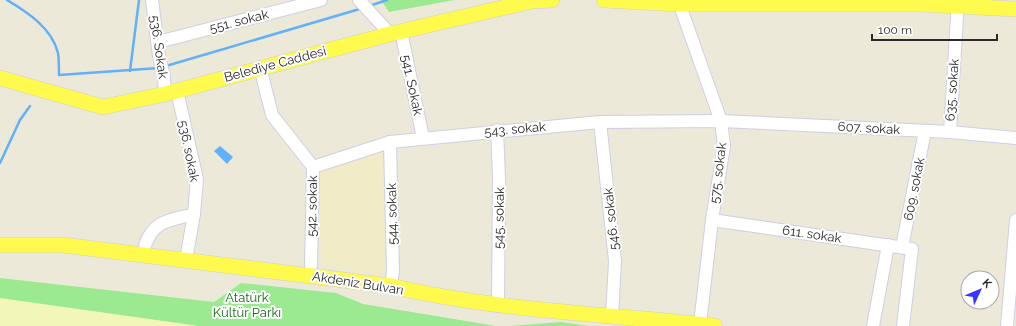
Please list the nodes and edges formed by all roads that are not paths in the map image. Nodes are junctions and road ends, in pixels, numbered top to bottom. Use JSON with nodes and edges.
{"nodes":[{"id":1,"x":152,"y":0,"type":"edge"},
{"id":2,"x":321,"y":0,"type":"edge"},
{"id":3,"x":360,"y":0,"type":"edge"},
{"id":4,"x":552,"y":0,"type":"edge"},
{"id":5,"x":604,"y":0,"type":"edge"},
{"id":6,"x":678,"y":2,"type":"edge"},
{"id":7,"x":755,"y":2,"type":"edge"},
{"id":8,"x":958,"y":4,"type":"edge"},
{"id":9,"x":1016,"y":10,"type":"edge"},
{"id":10,"x":390,"y":29,"type":"junction"},
{"id":11,"x":158,"y":42,"type":"junction"},
{"id":12,"x":260,"y":67,"type":"junction"},
{"id":13,"x":0,"y":78,"type":"edge"},
{"id":14,"x":171,"y":92,"type":"junction"},
{"id":15,"x":721,"y":120,"type":"junction"},
{"id":16,"x":600,"y":122,"type":"junction"},
{"id":17,"x":497,"y":130,"type":"junction"},
{"id":18,"x":925,"y":131,"type":"junction"},
{"id":19,"x":950,"y":132,"type":"junction"},
{"id":20,"x":423,"y":138,"type":"junction"},
{"id":21,"x":1016,"y":138,"type":"edge"},
{"id":22,"x":390,"y":142,"type":"junction"},
{"id":23,"x":313,"y":167,"type":"junction"},
{"id":24,"x":194,"y":214,"type":"junction"},
{"id":25,"x":712,"y":220,"type":"junction"},
{"id":26,"x":1016,"y":220,"type":"edge"},
{"id":27,"x":0,"y":245,"type":"edge"},
{"id":28,"x":145,"y":245,"type":"dead end"},
{"id":29,"x":888,"y":245,"type":"junction"},
{"id":30,"x":907,"y":248,"type":"junction"},
{"id":31,"x":186,"y":260,"type":"junction"},
{"id":32,"x":311,"y":266,"type":"dead end"},
{"id":33,"x":391,"y":286,"type":"junction"},
{"id":34,"x":498,"y":306,"type":"junction"},
{"id":35,"x":612,"y":316,"type":"junction"},
{"id":36,"x":708,"y":325,"type":"edge"},
{"id":37,"x":873,"y":326,"type":"edge"},
{"id":38,"x":903,"y":326,"type":"edge"},
{"id":39,"x":1007,"y":326,"type":"edge"}],
"edges":[{"from":1,"to":11,"type":"street","name":"536. Sokak"},
{"from":2,"to":11,"type":"street","name":"551. sokak"},
{"from":3,"to":10,"type":"street"},
{"from":4,"to":10,"type":"main road","name":"Belediye Caddesi"},
{"from":5,"to":6,"type":"main road"},
{"from":6,"to":7,"type":"main road"},
{"from":6,"to":15,"type":"street","name":"575. sokak"},
{"from":7,"to":8,"type":"main road"},
{"from":8,"to":9,"type":"main road"},
{"from":8,"to":19,"type":"street","name":"635. sokak"},
{"from":10,"to":12,"type":"main road","name":"Belediye Caddesi"},
{"from":10,"to":20,"type":"street","name":"541. Sokak"},
{"from":11,"to":14,"type":"street","name":"536. Sokak"},
{"from":12,"to":14,"type":"main road","name":"Belediye Caddesi"},
{"from":12,"to":23,"type":"street","name":"542. sokak"},
{"from":13,"to":14,"type":"main road","name":"Belediye Caddesi"},
{"from":14,"to":24,"type":"street","name":"536. sokak"},
{"from":15,"to":16,"type":"street","name":"543. sokak"},
{"from":15,"to":18,"type":"street","name":"607. sokak"},
{"from":15,"to":25,"type":"street","name":"575. sokak"},
{"from":16,"to":17,"type":"street","name":"543. sokak"},
{"from":16,"to":35,"type":"street","name":"546. sokak"},
{"from":17,"to":20,"type":"street","name":"543. sokak"},
{"from":17,"to":34,"type":"street","name":"545. sokak"},
{"from":18,"to":19,"type":"street","name":"607. sokak"},
{"from":18,"to":30,"type":"street","name":"609. sokak"},
{"from":19,"to":21,"type":"street","name":"607. sokak"},
{"from":20,"to":22,"type":"street","name":"543. sokak"},
{"from":22,"to":23,"type":"street","name":"543. sokak"},
{"from":22,"to":33,"type":"street","name":"544. sokak"},
{"from":23,"to":32,"type":"street","name":"542. sokak"},
{"from":24,"to":28,"type":"street"},
{"from":24,"to":31,"type":"street","name":"536. sokak"},
{"from":25,"to":29,"type":"street","name":"611. sokak"},
{"from":25,"to":36,"type":"street","name":"575. sokak"},
{"from":26,"to":39,"type":"street"},
{"from":27,"to":31,"type":"main road","name":"Akdeniz Bulvarı"},
{"from":29,"to":30,"type":"street","name":"611. sokak"},
{"from":29,"to":37,"type":"street"},
{"from":30,"to":38,"type":"street","name":"609. sokak"},
{"from":31,"to":33,"type":"main road","name":"Akdeniz Bulvarı"},
{"from":33,"to":34,"type":"main road","name":"Akdeniz Bulvarı"},
{"from":34,"to":35,"type":"main road","name":"Akdeniz Bulvarı"},
{"from":35,"to":36,"type":"main road","name":"Akdeniz Bulvarı"}]}
